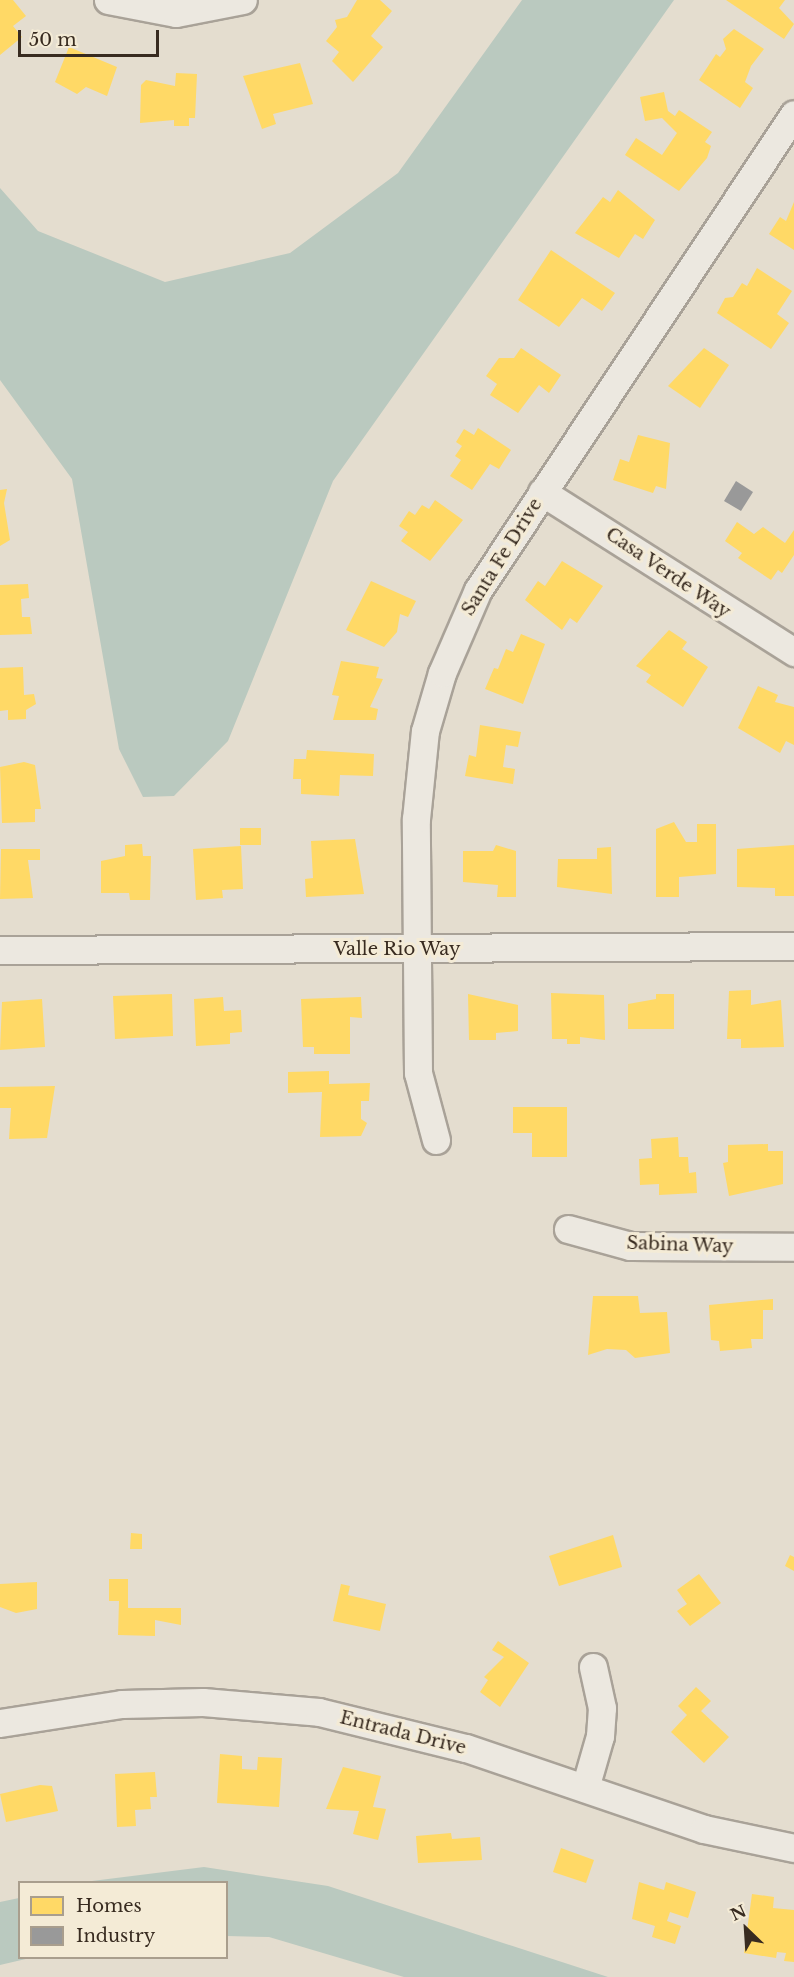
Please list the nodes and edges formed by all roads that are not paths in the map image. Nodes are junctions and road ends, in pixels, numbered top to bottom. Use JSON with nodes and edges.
{"nodes":[{"id":1,"x":108,"y":0,"type":"edge"},
{"id":2,"x":243,"y":0,"type":"edge"},
{"id":3,"x":794,"y":114,"type":"edge"},
{"id":4,"x":542,"y":492,"type":"junction"},
{"id":5,"x":794,"y":652,"type":"edge"},
{"id":6,"x":794,"y":946,"type":"edge"},
{"id":7,"x":415,"y":949,"type":"junction"},
{"id":8,"x":0,"y":950,"type":"edge"},
{"id":9,"x":436,"y":1140,"type":"dead end"},
{"id":10,"x":568,"y":1229,"type":"dead end"},
{"id":11,"x":794,"y":1246,"type":"edge"},
{"id":12,"x":593,"y":1668,"type":"dead end"},
{"id":13,"x":0,"y":1724,"type":"edge"},
{"id":14,"x":585,"y":1788,"type":"junction"},
{"id":15,"x":794,"y":1848,"type":"edge"}],
"edges":[{"from":1,"to":2,"type":"street"},
{"from":3,"to":4,"type":"street","name":"Santa Fe Drive"},
{"from":4,"to":5,"type":"street","name":"Casa Verde Way"},
{"from":4,"to":7,"type":"street","name":"Santa Fe Drive"},
{"from":6,"to":7,"type":"street","name":"Valle Rio Way"},
{"from":7,"to":8,"type":"street","name":"Valle Rio Way"},
{"from":7,"to":9,"type":"street","name":"Santa Fe Drive"},
{"from":10,"to":11,"type":"street","name":"Sabina Way"},
{"from":12,"to":14,"type":"street"},
{"from":13,"to":14,"type":"street","name":"Entrada Drive"},
{"from":14,"to":15,"type":"street","name":"Entrada Drive"}]}
